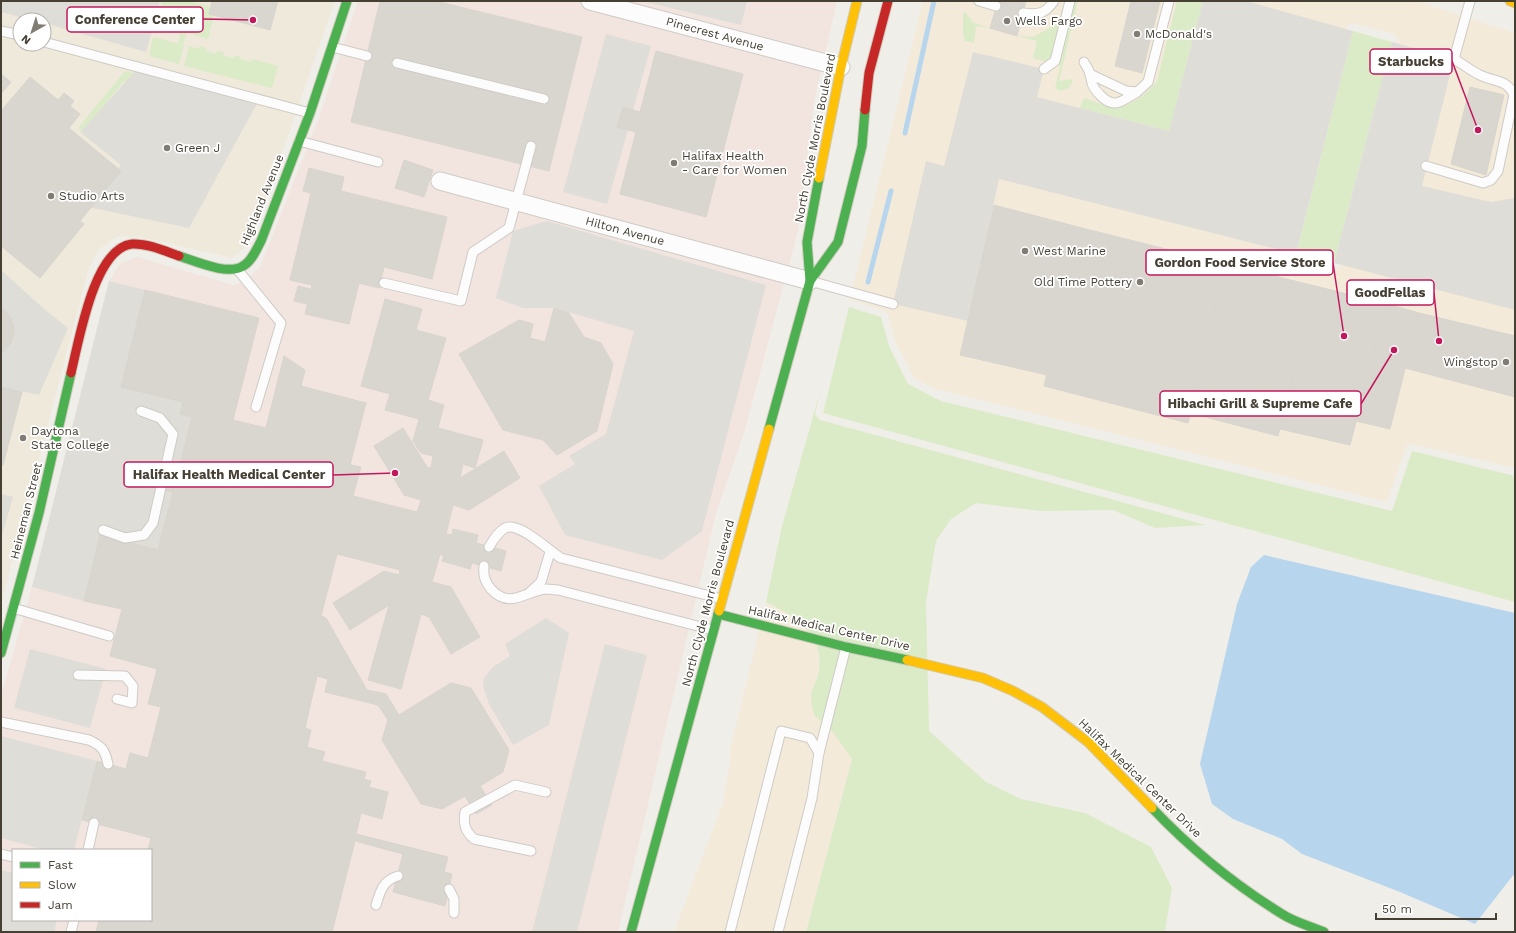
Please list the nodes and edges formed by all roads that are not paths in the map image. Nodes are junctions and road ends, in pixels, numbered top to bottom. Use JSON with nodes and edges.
{"nodes":[{"id":1,"x":347,"y":1,"type":"edge"},
{"id":2,"x":590,"y":1,"type":"edge"},
{"id":3,"x":857,"y":1,"type":"edge"},
{"id":4,"x":888,"y":1,"type":"edge"},
{"id":5,"x":979,"y":1,"type":"edge"},
{"id":6,"x":1054,"y":1,"type":"edge"},
{"id":7,"x":1070,"y":1,"type":"edge"},
{"id":8,"x":1169,"y":1,"type":"edge"},
{"id":9,"x":1470,"y":1,"type":"edge"},
{"id":10,"x":1510,"y":1,"type":"edge"},
{"id":11,"x":1515,"y":3,"type":"edge"},
{"id":12,"x":996,"y":6,"type":"dead end"},
{"id":13,"x":1023,"y":14,"type":"dead end"},
{"id":14,"x":1,"y":31,"type":"edge"},
{"id":15,"x":12,"y":34,"type":"edge"},
{"id":16,"x":52,"y":44,"type":"edge"},
{"id":17,"x":332,"y":47,"type":"junction"},
{"id":18,"x":367,"y":56,"type":"dead end"},
{"id":19,"x":397,"y":62,"type":"dead end"},
{"id":20,"x":1084,"y":62,"type":"dead end"},
{"id":21,"x":841,"y":67,"type":"junction"},
{"id":22,"x":1044,"y":68,"type":"dead end"},
{"id":23,"x":1092,"y":75,"type":"junction"},
{"id":24,"x":1136,"y":92,"type":"junction"},
{"id":25,"x":544,"y":99,"type":"dead end"},
{"id":26,"x":310,"y":113,"type":"junction"},
{"id":27,"x":299,"y":141,"type":"junction"},
{"id":28,"x":531,"y":146,"type":"dead end"},
{"id":29,"x":378,"y":162,"type":"dead end"},
{"id":30,"x":1426,"y":166,"type":"dead end"},
{"id":31,"x":440,"y":181,"type":"dead end"},
{"id":32,"x":517,"y":202,"type":"junction"},
{"id":33,"x":236,"y":268,"type":"junction"},
{"id":34,"x":810,"y":281,"type":"junction"},
{"id":35,"x":384,"y":283,"type":"dead end"},
{"id":36,"x":893,"y":304,"type":"dead end"},
{"id":37,"x":256,"y":407,"type":"dead end"},
{"id":38,"x":141,"y":411,"type":"dead end"},
{"id":39,"x":103,"y":530,"type":"dead end"},
{"id":40,"x":489,"y":547,"type":"dead end"},
{"id":41,"x":550,"y":552,"type":"junction"},
{"id":42,"x":484,"y":566,"type":"dead end"},
{"id":43,"x":528,"y":595,"type":"junction"},
{"id":44,"x":722,"y":599,"type":"junction"},
{"id":45,"x":13,"y":608,"type":"junction"},
{"id":46,"x":718,"y":614,"type":"junction"},
{"id":47,"x":713,"y":630,"type":"junction"},
{"id":48,"x":109,"y":636,"type":"dead end"},
{"id":49,"x":846,"y":647,"type":"junction"},
{"id":50,"x":1,"y":653,"type":"edge"},
{"id":51,"x":78,"y":675,"type":"dead end"},
{"id":52,"x":117,"y":699,"type":"dead end"},
{"id":53,"x":1,"y":722,"type":"edge"},
{"id":54,"x":819,"y":753,"type":"junction"},
{"id":55,"x":108,"y":764,"type":"dead end"},
{"id":56,"x":546,"y":792,"type":"dead end"},
{"id":57,"x":94,"y":823,"type":"dead end"},
{"id":58,"x":88,"y":849,"type":"edge"},
{"id":59,"x":531,"y":851,"type":"dead end"},
{"id":60,"x":1,"y":854,"type":"edge"},
{"id":61,"x":12,"y":857,"type":"edge"},
{"id":62,"x":398,"y":876,"type":"dead end"},
{"id":63,"x":449,"y":889,"type":"dead end"},
{"id":64,"x":376,"y":905,"type":"dead end"},
{"id":65,"x":454,"y":913,"type":"dead end"},
{"id":66,"x":74,"y":921,"type":"edge"},
{"id":67,"x":71,"y":932,"type":"edge"},
{"id":68,"x":631,"y":932,"type":"edge"},
{"id":69,"x":730,"y":932,"type":"edge"},
{"id":70,"x":778,"y":932,"type":"edge"},
{"id":71,"x":1324,"y":932,"type":"edge"}],
"edges":[{"from":1,"to":17,"type":"street","name":"Highland Avenue"},
{"from":2,"to":21,"type":"street","name":"Pinecrest Avenue"},
{"from":3,"to":21,"type":"street","name":"North Clyde Morris Boulevard"},
{"from":4,"to":34,"type":"street","name":"North Clyde Morris Boulevard"},
{"from":5,"to":12,"type":"lane"},
{"from":6,"to":13,"type":"lane"},
{"from":7,"to":22,"type":"lane"},
{"from":8,"to":24,"type":"lane"},
{"from":9,"to":30,"type":"lane"},
{"from":10,"to":11,"type":"street"},
{"from":14,"to":15,"type":"lane"},
{"from":16,"to":26,"type":"lane"},
{"from":17,"to":18,"type":"lane"},
{"from":17,"to":26,"type":"street","name":"Highland Avenue"},
{"from":19,"to":25,"type":"lane"},
{"from":20,"to":23,"type":"lane"},
{"from":21,"to":34,"type":"street","name":"North Clyde Morris Boulevard"},
{"from":23,"to":24,"type":"lane"},
{"from":23,"to":24,"type":"lane"},
{"from":26,"to":27,"type":"street","name":"Highland Avenue"},
{"from":27,"to":29,"type":"lane"},
{"from":27,"to":33,"type":"street","name":"Highland Avenue"},
{"from":28,"to":32,"type":"lane"},
{"from":31,"to":32,"type":"street","name":"Hilton Avenue"},
{"from":32,"to":34,"type":"street","name":"Hilton Avenue"},
{"from":32,"to":35,"type":"lane"},
{"from":33,"to":37,"type":"lane"},
{"from":33,"to":45,"type":"street","name":"Heineman Street"},
{"from":34,"to":36,"type":"lane"},
{"from":34,"to":44,"type":"street","name":"North Clyde Morris Boulevard"},
{"from":38,"to":39,"type":"lane"},
{"from":40,"to":41,"type":"lane"},
{"from":41,"to":43,"type":"lane"},
{"from":41,"to":44,"type":"lane"},
{"from":42,"to":43,"type":"lane"},
{"from":43,"to":47,"type":"lane"},
{"from":44,"to":46,"type":"street","name":"North Clyde Morris Boulevard"},
{"from":45,"to":48,"type":"lane"},
{"from":45,"to":50,"type":"street","name":"Heineman Street"},
{"from":46,"to":47,"type":"street","name":"North Clyde Morris Boulevard"},
{"from":46,"to":49,"type":"street","name":"Halifax Medical Center Drive"},
{"from":47,"to":68,"type":"street","name":"North Clyde Morris Boulevard"},
{"from":49,"to":54,"type":"lane"},
{"from":49,"to":71,"type":"street","name":"Halifax Medical Center Drive"},
{"from":51,"to":52,"type":"lane"},
{"from":53,"to":55,"type":"lane"},
{"from":54,"to":69,"type":"lane"},
{"from":54,"to":70,"type":"lane"},
{"from":56,"to":59,"type":"lane"},
{"from":57,"to":58,"type":"lane"},
{"from":60,"to":61,"type":"lane"},
{"from":62,"to":64,"type":"lane"},
{"from":63,"to":65,"type":"lane"},
{"from":66,"to":67,"type":"lane"}]}
